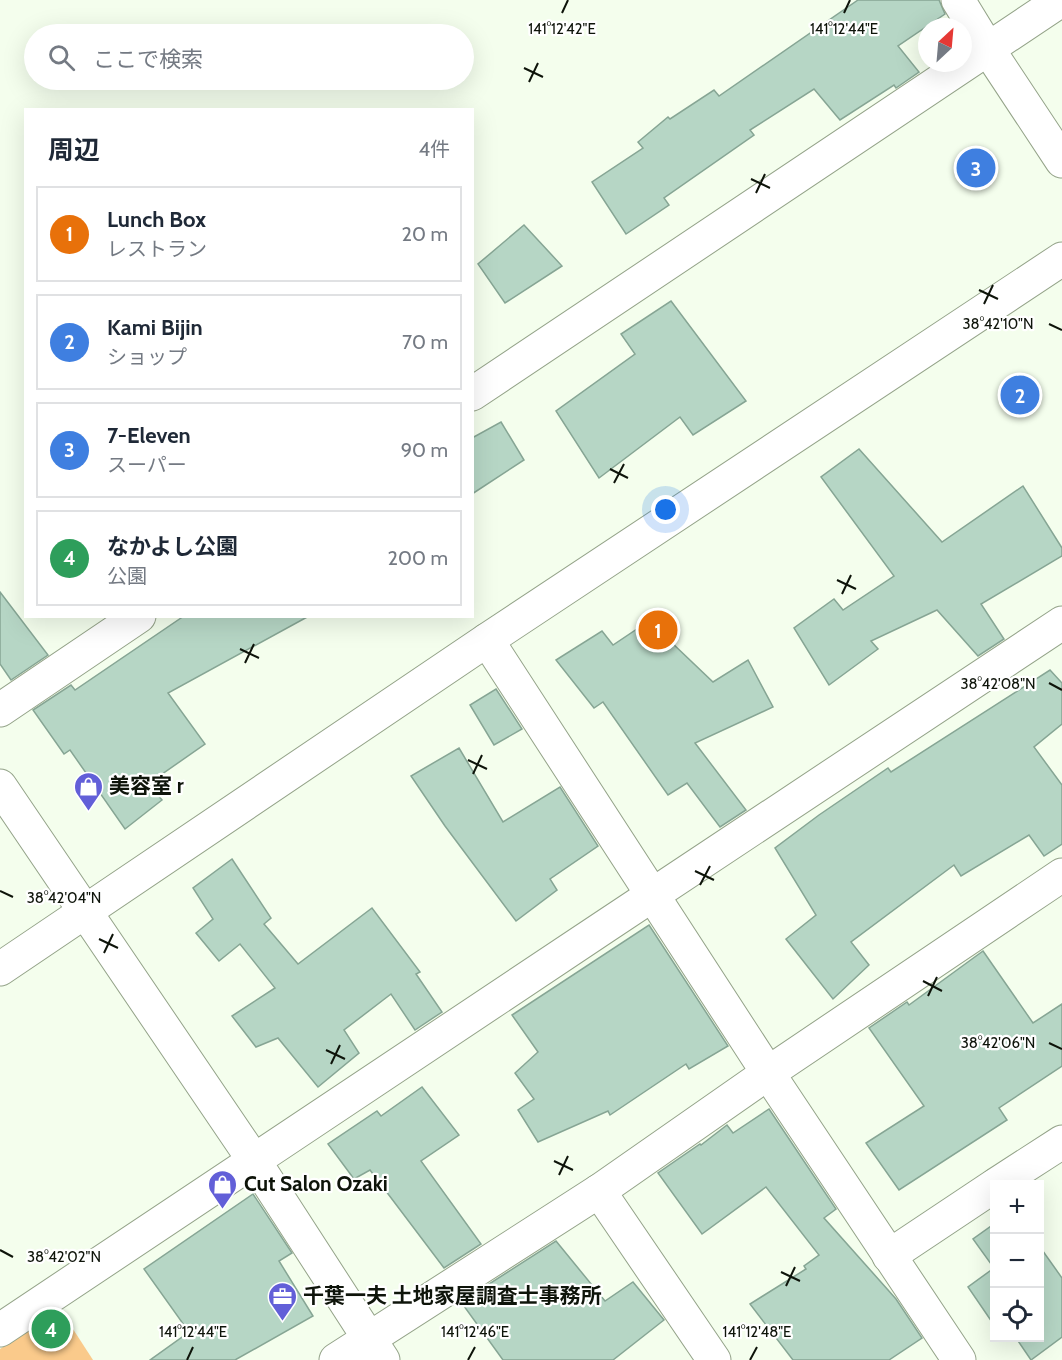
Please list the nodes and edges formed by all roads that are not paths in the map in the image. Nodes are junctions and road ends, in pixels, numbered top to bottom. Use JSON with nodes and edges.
{"nodes":[{"id":1,"x":958,"y":0,"type":"edge"},
{"id":2,"x":1061,"y":0,"type":"edge"},
{"id":3,"x":988,"y":50,"type":"junction"},
{"id":4,"x":1062,"y":161,"type":"edge"},
{"id":5,"x":1062,"y":259,"type":"edge"},
{"id":6,"x":474,"y":393,"type":"edge"},
{"id":7,"x":136,"y":618,"type":"edge"},
{"id":8,"x":1062,"y":623,"type":"edge"},
{"id":9,"x":487,"y":640,"type":"junction"},
{"id":10,"x":0,"y":710,"type":"edge"},
{"id":11,"x":0,"y":786,"type":"edge"},
{"id":12,"x":1062,"y":875,"type":"edge"},
{"id":13,"x":653,"y":896,"type":"junction"},
{"id":14,"x":84,"y":913,"type":"junction"},
{"id":15,"x":0,"y":969,"type":"edge"},
{"id":16,"x":768,"y":1073,"type":"junction"},
{"id":17,"x":1062,"y":1142,"type":"edge"},
{"id":18,"x":253,"y":1159,"type":"junction"},
{"id":19,"x":1004,"y":1180,"type":"edge"},
{"id":20,"x":990,"y":1189,"type":"edge"},
{"id":21,"x":599,"y":1191,"type":"junction"},
{"id":22,"x":889,"y":1256,"type":"junction"},
{"id":23,"x":0,"y":1330,"type":"edge"},
{"id":24,"x":376,"y":1349,"type":"edge"},
{"id":25,"x":336,"y":1360,"type":"edge"},
{"id":26,"x":714,"y":1360,"type":"edge"},
{"id":27,"x":959,"y":1360,"type":"edge"}],
"edges":[{"from":1,"to":3,"type":"street"},
{"from":2,"to":3,"type":"street"},
{"from":3,"to":4,"type":"street"},
{"from":3,"to":6,"type":"street"},
{"from":5,"to":9,"type":"street"},
{"from":7,"to":10,"type":"street"},
{"from":8,"to":13,"type":"street"},
{"from":9,"to":13,"type":"street"},
{"from":9,"to":14,"type":"street"},
{"from":11,"to":14,"type":"street"},
{"from":12,"to":16,"type":"street"},
{"from":13,"to":16,"type":"street"},
{"from":13,"to":18,"type":"street"},
{"from":14,"to":15,"type":"street"},
{"from":14,"to":18,"type":"street"},
{"from":16,"to":21,"type":"street"},
{"from":16,"to":22,"type":"street"},
{"from":17,"to":19,"type":"street"},
{"from":18,"to":23,"type":"street"},
{"from":18,"to":24,"type":"street"},
{"from":20,"to":22,"type":"street"},
{"from":21,"to":24,"type":"street"},
{"from":21,"to":26,"type":"street"},
{"from":22,"to":27,"type":"street"},
{"from":24,"to":25,"type":"street"}]}
